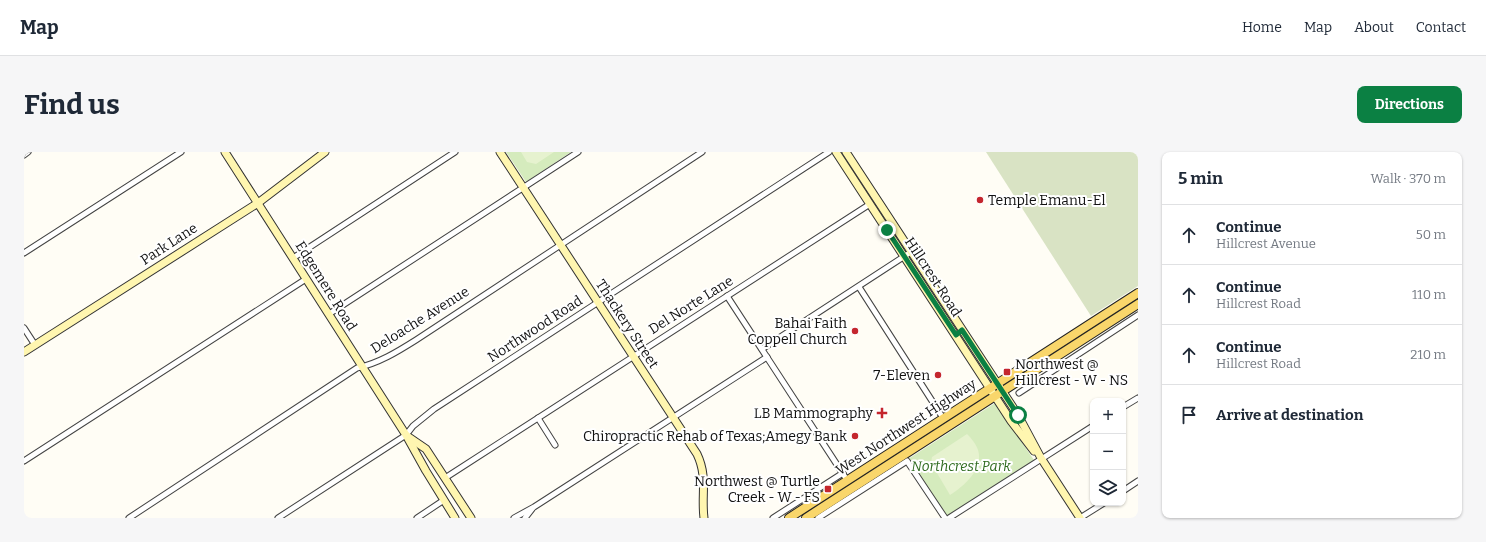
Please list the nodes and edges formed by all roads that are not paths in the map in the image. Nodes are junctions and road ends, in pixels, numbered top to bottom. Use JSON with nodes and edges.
{"nodes":[{"id":1,"x":28,"y":152,"type":"edge"},
{"id":2,"x":181,"y":152,"type":"edge"},
{"id":3,"x":225,"y":152,"type":"edge"},
{"id":4,"x":325,"y":152,"type":"edge"},
{"id":5,"x":455,"y":152,"type":"edge"},
{"id":6,"x":500,"y":152,"type":"edge"},
{"id":7,"x":578,"y":152,"type":"edge"},
{"id":8,"x":702,"y":152,"type":"edge"},
{"id":9,"x":829,"y":152,"type":"edge"},
{"id":10,"x":836,"y":152,"type":"edge"},
{"id":11,"x":846,"y":152,"type":"edge"},
{"id":12,"x":24,"y":155,"type":"edge"},
{"id":13,"x":523,"y":188,"type":"junction"},
{"id":14,"x":878,"y":201,"type":"junction"},
{"id":15,"x":258,"y":203,"type":"junction"},
{"id":16,"x":871,"y":205,"type":"junction"},
{"id":17,"x":560,"y":244,"type":"junction"},
{"id":18,"x":911,"y":252,"type":"junction"},
{"id":19,"x":24,"y":253,"type":"edge"},
{"id":20,"x":904,"y":257,"type":"junction"},
{"id":21,"x":293,"y":258,"type":"junction"},
{"id":22,"x":306,"y":279,"type":"junction"},
{"id":23,"x":859,"y":287,"type":"junction"},
{"id":24,"x":935,"y":288,"type":"junction"},
{"id":25,"x":928,"y":293,"type":"junction"},
{"id":26,"x":1138,"y":293,"type":"edge"},
{"id":27,"x":727,"y":296,"type":"junction"},
{"id":28,"x":598,"y":302,"type":"junction"},
{"id":29,"x":1138,"y":304,"type":"edge"},
{"id":30,"x":329,"y":314,"type":"junction"},
{"id":31,"x":1138,"y":316,"type":"edge"},
{"id":32,"x":24,"y":328,"type":"edge"},
{"id":33,"x":962,"y":330,"type":"junction"},
{"id":34,"x":956,"y":335,"type":"junction"},
{"id":35,"x":35,"y":345,"type":"junction"},
{"id":36,"x":762,"y":349,"type":"junction"},
{"id":37,"x":24,"y":352,"type":"edge"},
{"id":38,"x":632,"y":356,"type":"junction"},
{"id":39,"x":767,"y":356,"type":"junction"},
{"id":40,"x":362,"y":367,"type":"junction"},
{"id":41,"x":996,"y":390,"type":"junction"},
{"id":42,"x":1019,"y":393,"type":"dead end"},
{"id":43,"x":1138,"y":398,"type":"edge"},
{"id":44,"x":1126,"y":405,"type":"edge"},
{"id":45,"x":672,"y":417,"type":"junction"},
{"id":46,"x":538,"y":418,"type":"junction"},
{"id":47,"x":943,"y":418,"type":"junction"},
{"id":48,"x":1090,"y":428,"type":"edge"},
{"id":49,"x":406,"y":435,"type":"junction"},
{"id":50,"x":555,"y":445,"type":"dead end"},
{"id":51,"x":426,"y":449,"type":"junction"},
{"id":52,"x":416,"y":455,"type":"junction"},
{"id":53,"x":1041,"y":458,"type":"junction"},
{"id":54,"x":24,"y":462,"type":"edge"},
{"id":55,"x":845,"y":477,"type":"junction"},
{"id":56,"x":445,"y":478,"type":"junction"},
{"id":57,"x":1138,"y":481,"type":"edge"},
{"id":58,"x":852,"y":488,"type":"junction"},
{"id":59,"x":1126,"y":489,"type":"edge"},
{"id":60,"x":444,"y":500,"type":"junction"},
{"id":61,"x":1099,"y":506,"type":"edge"},
{"id":62,"x":534,"y":507,"type":"junction"},
{"id":63,"x":129,"y":518,"type":"edge"},
{"id":64,"x":278,"y":518,"type":"edge"},
{"id":65,"x":417,"y":518,"type":"edge"},
{"id":66,"x":455,"y":518,"type":"edge"},
{"id":67,"x":471,"y":518,"type":"edge"},
{"id":68,"x":514,"y":518,"type":"edge"},
{"id":69,"x":525,"y":518,"type":"edge"},
{"id":70,"x":704,"y":518,"type":"edge"},
{"id":71,"x":773,"y":518,"type":"edge"},
{"id":72,"x":789,"y":518,"type":"edge"},
{"id":73,"x":806,"y":518,"type":"edge"},
{"id":74,"x":818,"y":518,"type":"edge"},
{"id":75,"x":945,"y":518,"type":"edge"},
{"id":76,"x":949,"y":518,"type":"edge"},
{"id":77,"x":1080,"y":518,"type":"edge"}],
"edges":[{"from":1,"to":12,"type":"street"},
{"from":2,"to":19,"type":"street"},
{"from":3,"to":15,"type":"street","name":"Edgemere Road"},
{"from":4,"to":15,"type":"street","name":"Park Lane"},
{"from":5,"to":21,"type":"street"},
{"from":6,"to":13,"type":"street","name":"Thackery Street"},
{"from":7,"to":13,"type":"street"},
{"from":8,"to":17,"type":"street","name":"Deloache Avenue"},
{"from":9,"to":28,"type":"street","name":"Northwood Road"},
{"from":10,"to":16,"type":"street","name":"Hillcrest Road"},
{"from":11,"to":14,"type":"street","name":"Hillcrest Road"},
{"from":13,"to":17,"type":"street","name":"Thackery Street"},
{"from":13,"to":30,"type":"street"},
{"from":14,"to":16,"type":"street"},
{"from":14,"to":18,"type":"street","name":"Hillcrest Road"},
{"from":15,"to":21,"type":"street","name":"Edgemere Road"},
{"from":15,"to":35,"type":"street","name":"Park Lane"},
{"from":16,"to":20,"type":"street","name":"Hillcrest Road"},
{"from":16,"to":27,"type":"street","name":"Del Norte Lane"},
{"from":17,"to":28,"type":"street","name":"Thackery Street"},
{"from":17,"to":40,"type":"street","name":"Deloache Avenue"},
{"from":18,"to":20,"type":"street"},
{"from":18,"to":24,"type":"street","name":"Hillcrest Road"},
{"from":20,"to":23,"type":"street"},
{"from":20,"to":25,"type":"street","name":"Hillcrest Road"},
{"from":21,"to":22,"type":"street","name":"Edgemere Road"},
{"from":22,"to":30,"type":"street","name":"Edgemere Road"},
{"from":22,"to":54,"type":"street"},
{"from":23,"to":36,"type":"street"},
{"from":23,"to":47,"type":"street"},
{"from":24,"to":25,"type":"street"},
{"from":24,"to":33,"type":"street","name":"Hillcrest Road"},
{"from":25,"to":34,"type":"street","name":"Hillcrest Road"},
{"from":26,"to":41,"type":"main road","name":"West Northwest Highway"},
{"from":27,"to":36,"type":"street"},
{"from":27,"to":38,"type":"street","name":"Del Norte Lane"},
{"from":28,"to":38,"type":"street","name":"Thackery Street"},
{"from":28,"to":49,"type":"street","name":"Northwood Road"},
{"from":29,"to":41,"type":"main road","name":"West Northwest Highway"},
{"from":30,"to":40,"type":"street","name":"Edgemere Road"},
{"from":31,"to":42,"type":"street"},
{"from":32,"to":35,"type":"street"},
{"from":33,"to":34,"type":"street"},
{"from":33,"to":41,"type":"street","name":"Hillcrest Road"},
{"from":34,"to":41,"type":"street","name":"Hillcrest Road"},
{"from":35,"to":37,"type":"street","name":"Park Lane"},
{"from":36,"to":39,"type":"street"},
{"from":38,"to":45,"type":"street","name":"Thackery Street"},
{"from":38,"to":46,"type":"street","name":"Del Norte Lane"},
{"from":39,"to":45,"type":"street"},
{"from":39,"to":55,"type":"street"},
{"from":40,"to":49,"type":"street","name":"Edgemere Road"},
{"from":40,"to":63,"type":"street","name":"Deloache Avenue"},
{"from":41,"to":47,"type":"main road","name":"West Northwest Highway"},
{"from":41,"to":53,"type":"street"},
{"from":41,"to":58,"type":"main road","name":"West Northwest Highway"},
{"from":43,"to":44,"type":"street"},
{"from":45,"to":62,"type":"street"},
{"from":45,"to":70,"type":"street","name":"Thackery Street"},
{"from":46,"to":50,"type":"street"},
{"from":46,"to":56,"type":"street","name":"Del Norte Lane"},
{"from":47,"to":55,"type":"main road","name":"West Northwest Highway"},
{"from":48,"to":53,"type":"street"},
{"from":49,"to":51,"type":"street","name":"Edgemere Road"},
{"from":49,"to":52,"type":"street","name":"Edgemere Road"},
{"from":49,"to":64,"type":"street","name":"Northwood Road"},
{"from":51,"to":52,"type":"street"},
{"from":51,"to":56,"type":"street","name":"Edgemere Road"},
{"from":52,"to":60,"type":"street","name":"Edgemere Road"},
{"from":53,"to":76,"type":"street"},
{"from":53,"to":77,"type":"street"},
{"from":55,"to":58,"type":"main road"},
{"from":55,"to":71,"type":"street"},
{"from":55,"to":72,"type":"main road","name":"West Northwest Highway"},
{"from":56,"to":67,"type":"street","name":"Edgemere Road"},
{"from":57,"to":59,"type":"street"},
{"from":58,"to":73,"type":"main road","name":"West Northwest Highway"},
{"from":60,"to":65,"type":"street"},
{"from":60,"to":66,"type":"street","name":"Edgemere Road"},
{"from":61,"to":77,"type":"street"},
{"from":62,"to":68,"type":"street"},
{"from":62,"to":69,"type":"street"},
{"from":74,"to":75,"type":"street"}]}
